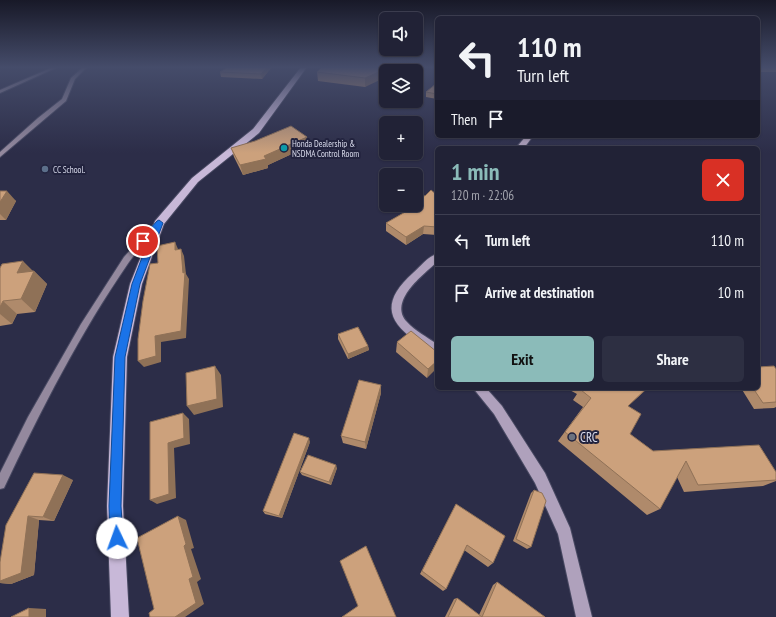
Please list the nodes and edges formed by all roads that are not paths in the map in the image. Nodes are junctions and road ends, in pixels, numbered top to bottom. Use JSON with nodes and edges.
{"nodes":[{"id":1,"x":66,"y":96,"type":"edge"},
{"id":2,"x":283,"y":96,"type":"edge"},
{"id":3,"x":528,"y":138,"type":"edge"},
{"id":4,"x":522,"y":146,"type":"edge"},
{"id":5,"x":0,"y":155,"type":"edge"},
{"id":6,"x":159,"y":223,"type":"junction"},
{"id":7,"x":435,"y":258,"type":"edge"},
{"id":8,"x":435,"y":349,"type":"edge"},
{"id":9,"x":481,"y":390,"type":"edge"},
{"id":10,"x":0,"y":484,"type":"edge"},
{"id":11,"x":120,"y":617,"type":"edge"},
{"id":12,"x":584,"y":617,"type":"edge"}],
"edges":[{"from":1,"to":5,"type":"street"},
{"from":2,"to":6,"type":"highway"},
{"from":3,"to":4,"type":"main road"},
{"from":6,"to":10,"type":"street"},
{"from":6,"to":11,"type":"highway"},
{"from":7,"to":8,"type":"main road"},
{"from":9,"to":12,"type":"main road"}]}
